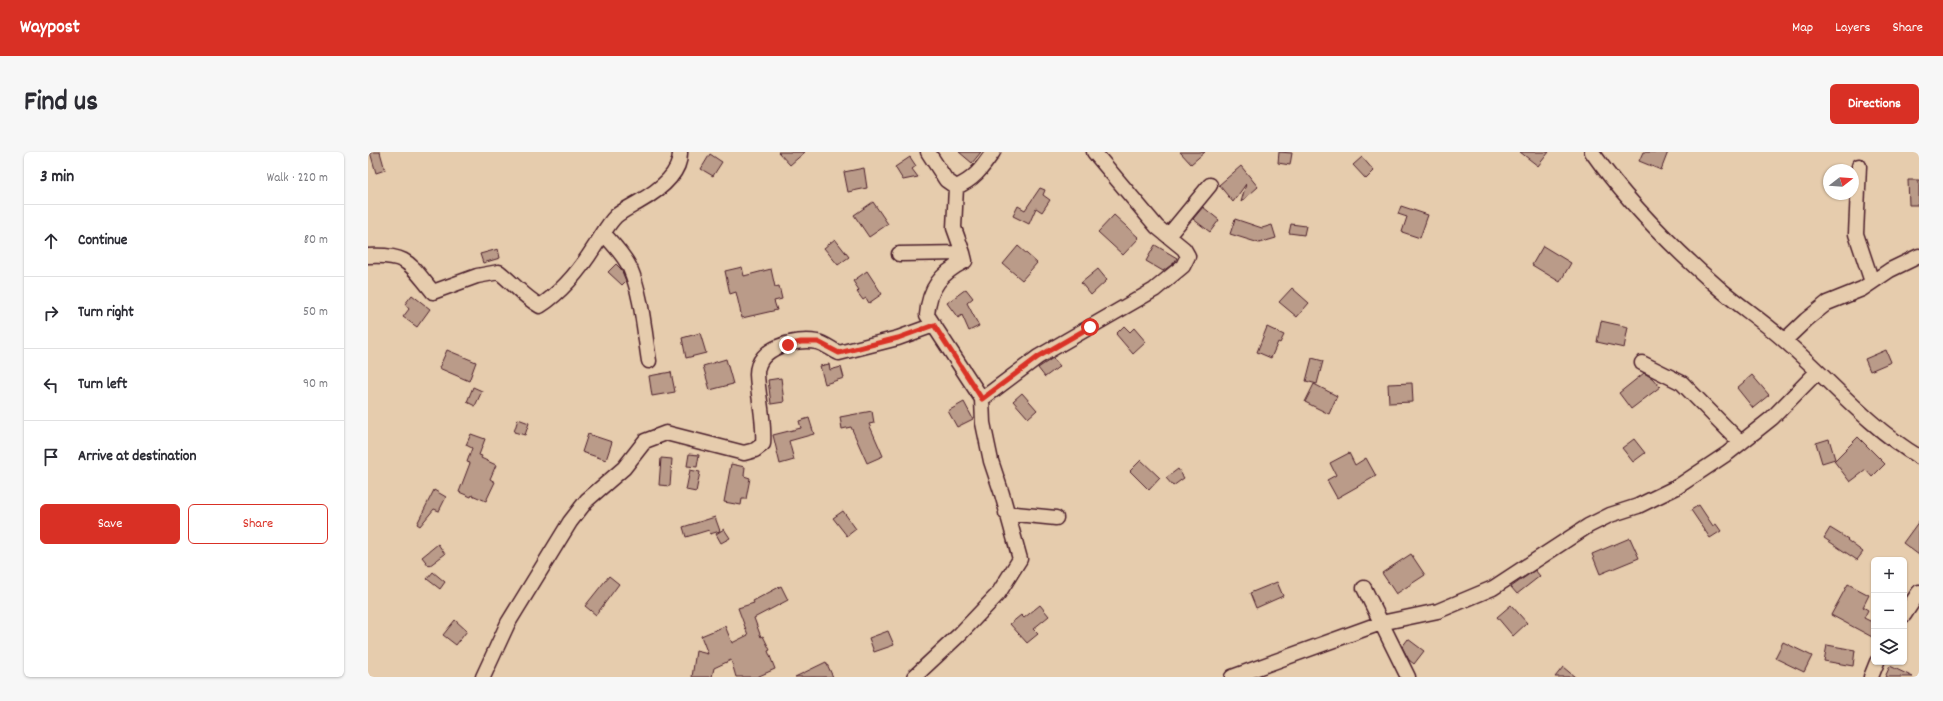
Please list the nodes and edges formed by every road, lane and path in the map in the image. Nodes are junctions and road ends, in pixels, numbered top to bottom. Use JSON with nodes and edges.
{"nodes":[{"id":1,"x":680,"y":152,"type":"edge"},
{"id":2,"x":928,"y":152,"type":"edge"},
{"id":3,"x":993,"y":152,"type":"edge"},
{"id":4,"x":1094,"y":152,"type":"edge"},
{"id":5,"x":1592,"y":152,"type":"edge"},
{"id":6,"x":1210,"y":185,"type":"dead end"},
{"id":7,"x":956,"y":187,"type":"junction"},
{"id":8,"x":1857,"y":200,"type":"edge"},
{"id":9,"x":604,"y":234,"type":"junction"},
{"id":10,"x":1168,"y":236,"type":"junction"},
{"id":11,"x":963,"y":253,"type":"junction"},
{"id":12,"x":898,"y":254,"type":"dead end"},
{"id":13,"x":368,"y":256,"type":"edge"},
{"id":14,"x":1919,"y":256,"type":"edge"},
{"id":15,"x":1872,"y":282,"type":"junction"},
{"id":16,"x":934,"y":325,"type":"junction"},
{"id":17,"x":1785,"y":340,"type":"junction"},
{"id":18,"x":649,"y":360,"type":"dead end"},
{"id":19,"x":1642,"y":363,"type":"dead end"},
{"id":20,"x":1817,"y":372,"type":"junction"},
{"id":21,"x":982,"y":399,"type":"junction"},
{"id":22,"x":1741,"y":443,"type":"junction"},
{"id":23,"x":1919,"y":457,"type":"edge"},
{"id":24,"x":1006,"y":512,"type":"junction"},
{"id":25,"x":1056,"y":518,"type":"dead end"},
{"id":26,"x":1364,"y":588,"type":"dead end"},
{"id":27,"x":1919,"y":592,"type":"edge"},
{"id":28,"x":1907,"y":610,"type":"edge"},
{"id":29,"x":1381,"y":623,"type":"junction"},
{"id":30,"x":1876,"y":665,"type":"edge"},
{"id":31,"x":483,"y":677,"type":"edge"},
{"id":32,"x":914,"y":677,"type":"edge"},
{"id":33,"x":1232,"y":677,"type":"edge"},
{"id":34,"x":1408,"y":677,"type":"edge"},
{"id":35,"x":1871,"y":677,"type":"edge"}],
"edges":[{"from":1,"to":9,"type":"street"},
{"from":2,"to":7,"type":"street"},
{"from":3,"to":7,"type":"street"},
{"from":4,"to":10,"type":"street"},
{"from":5,"to":17,"type":"street"},
{"from":6,"to":10,"type":"street"},
{"from":7,"to":11,"type":"street"},
{"from":8,"to":15,"type":"street"},
{"from":9,"to":13,"type":"street"},
{"from":9,"to":18,"type":"street"},
{"from":10,"to":21,"type":"street"},
{"from":11,"to":12,"type":"street"},
{"from":11,"to":16,"type":"street"},
{"from":14,"to":15,"type":"street"},
{"from":15,"to":17,"type":"street"},
{"from":16,"to":21,"type":"street"},
{"from":16,"to":31,"type":"street"},
{"from":17,"to":20,"type":"street"},
{"from":19,"to":22,"type":"street"},
{"from":20,"to":22,"type":"street"},
{"from":20,"to":23,"type":"street"},
{"from":21,"to":24,"type":"street"},
{"from":22,"to":29,"type":"street"},
{"from":24,"to":25,"type":"street"},
{"from":24,"to":32,"type":"street"},
{"from":26,"to":29,"type":"street"},
{"from":27,"to":28,"type":"street"},
{"from":29,"to":33,"type":"street"},
{"from":29,"to":34,"type":"street"},
{"from":30,"to":35,"type":"street"}]}
